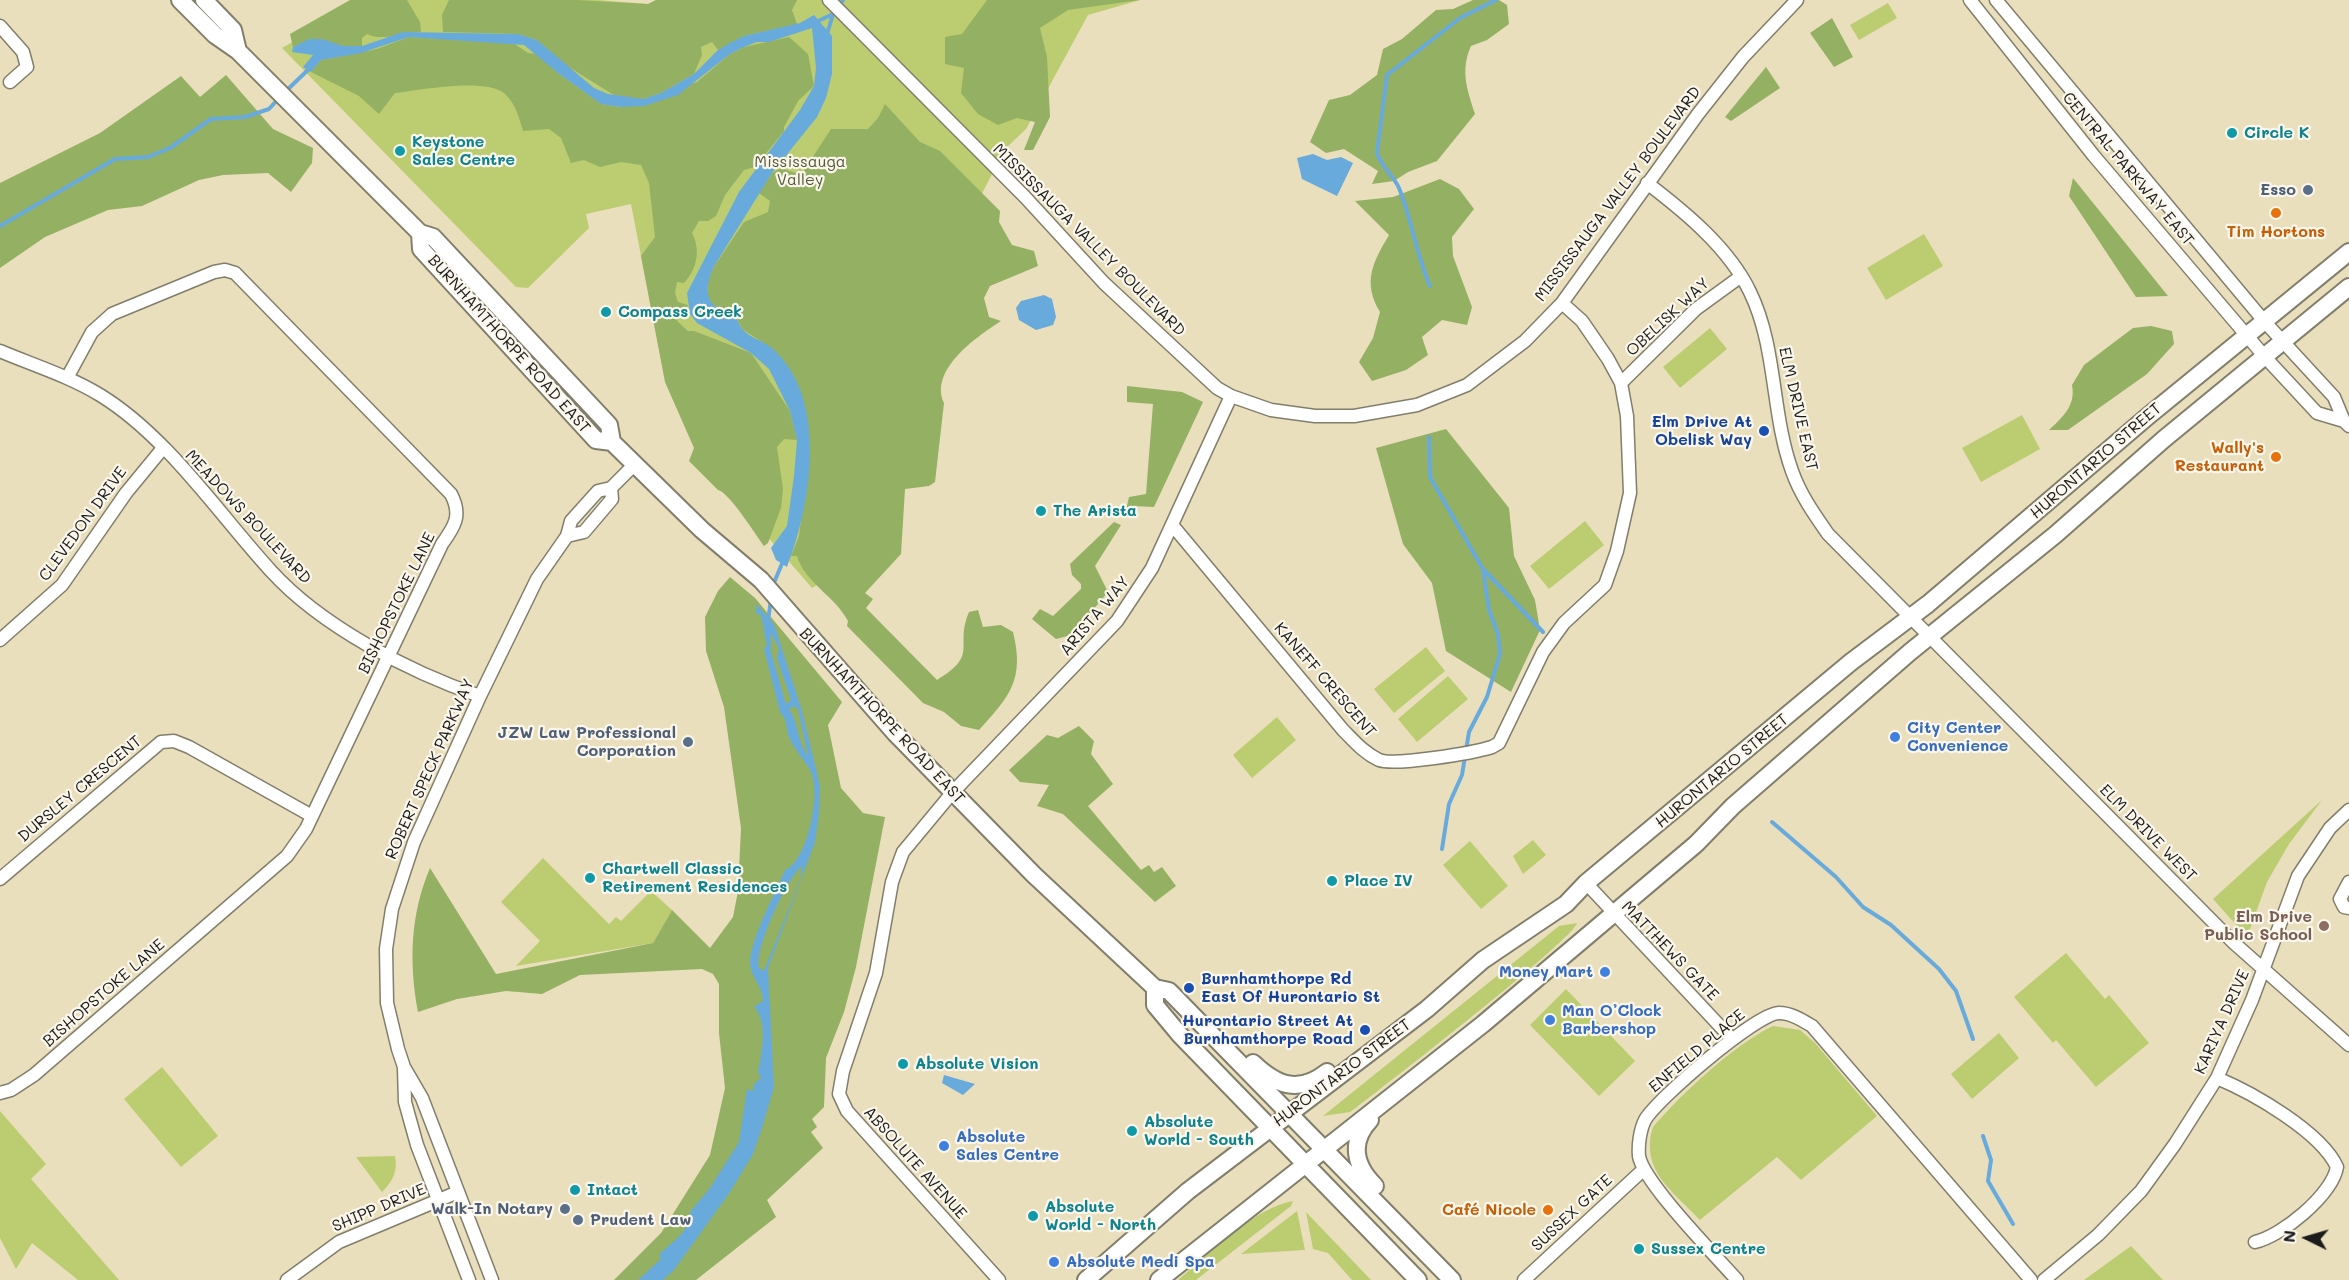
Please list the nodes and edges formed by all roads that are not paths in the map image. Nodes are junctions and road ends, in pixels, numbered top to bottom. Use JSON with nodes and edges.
{"nodes":[{"id":1,"x":180,"y":0,"type":"edge"},
{"id":2,"x":204,"y":0,"type":"edge"},
{"id":3,"x":828,"y":0,"type":"edge"},
{"id":4,"x":1797,"y":0,"type":"edge"},
{"id":5,"x":1970,"y":0,"type":"edge"},
{"id":6,"x":1996,"y":0,"type":"edge"},
{"id":7,"x":0,"y":26,"type":"edge"},
{"id":8,"x":238,"y":51,"type":"junction"},
{"id":9,"x":10,"y":82,"type":"dead end"},
{"id":10,"x":1647,"y":183,"type":"junction"},
{"id":11,"x":2170,"y":212,"type":"junction"},
{"id":12,"x":2153,"y":225,"type":"junction"},
{"id":13,"x":2349,"y":252,"type":"edge"},
{"id":14,"x":1740,"y":277,"type":"junction"},
{"id":15,"x":2349,"y":287,"type":"edge"},
{"id":16,"x":1562,"y":303,"type":"junction"},
{"id":17,"x":2264,"y":321,"type":"junction"},
{"id":18,"x":2247,"y":336,"type":"junction"},
{"id":19,"x":2282,"y":342,"type":"junction"},
{"id":20,"x":0,"y":351,"type":"edge"},
{"id":21,"x":2265,"y":357,"type":"junction"},
{"id":22,"x":67,"y":378,"type":"junction"},
{"id":23,"x":1621,"y":383,"type":"junction"},
{"id":24,"x":1231,"y":396,"type":"junction"},
{"id":25,"x":2346,"y":423,"type":"edge"},
{"id":26,"x":163,"y":448,"type":"junction"},
{"id":27,"x":635,"y":464,"type":"junction"},
{"id":28,"x":1173,"y":526,"type":"junction"},
{"id":29,"x":1910,"y":618,"type":"junction"},
{"id":30,"x":1930,"y":636,"type":"junction"},
{"id":31,"x":0,"y":640,"type":"edge"},
{"id":32,"x":389,"y":655,"type":"junction"},
{"id":33,"x":480,"y":696,"type":"junction"},
{"id":34,"x":952,"y":793,"type":"junction"},
{"id":35,"x":2349,"y":810,"type":"edge"},
{"id":36,"x":312,"y":816,"type":"junction"},
{"id":37,"x":0,"y":879,"type":"edge"},
{"id":38,"x":2349,"y":882,"type":"edge"},
{"id":39,"x":1586,"y":883,"type":"junction"},
{"id":40,"x":2349,"y":908,"type":"edge"},
{"id":41,"x":1611,"y":913,"type":"junction"},
{"id":42,"x":2262,"y":970,"type":"junction"},
{"id":43,"x":1155,"y":988,"type":"junction"},
{"id":44,"x":1427,"y":1008,"type":"junction"},
{"id":45,"x":1201,"y":1024,"type":"junction"},
{"id":46,"x":1732,"y":1040,"type":"junction"},
{"id":47,"x":2349,"y":1045,"type":"edge"},
{"id":48,"x":404,"y":1067,"type":"junction"},
{"id":49,"x":1417,"y":1078,"type":"junction"},
{"id":50,"x":2217,"y":1078,"type":"junction"},
{"id":51,"x":0,"y":1093,"type":"edge"},
{"id":52,"x":1289,"y":1114,"type":"junction"},
{"id":53,"x":1271,"y":1128,"type":"junction"},
{"id":54,"x":1325,"y":1149,"type":"junction"},
{"id":55,"x":1306,"y":1164,"type":"junction"},
{"id":56,"x":1643,"y":1170,"type":"junction"},
{"id":57,"x":458,"y":1192,"type":"junction"},
{"id":58,"x":438,"y":1201,"type":"junction"},
{"id":59,"x":1404,"y":1230,"type":"junction"},
{"id":60,"x":2255,"y":1242,"type":"dead end"},
{"id":61,"x":287,"y":1280,"type":"edge"},
{"id":62,"x":469,"y":1280,"type":"edge"},
{"id":63,"x":492,"y":1280,"type":"edge"},
{"id":64,"x":999,"y":1280,"type":"edge"},
{"id":65,"x":1086,"y":1280,"type":"edge"},
{"id":66,"x":1159,"y":1280,"type":"edge"},
{"id":67,"x":1418,"y":1280,"type":"edge"},
{"id":68,"x":1452,"y":1280,"type":"edge"},
{"id":69,"x":1524,"y":1280,"type":"edge"},
{"id":70,"x":1737,"y":1280,"type":"edge"},
{"id":71,"x":2031,"y":1280,"type":"edge"},
{"id":72,"x":2044,"y":1280,"type":"edge"}],
"edges":[{"from":1,"to":8,"type":"main road","name":"BURNHAMTHORPE ROAD EAST"},
{"from":2,"to":8,"type":"main road","name":"BURNHAMTHORPE ROAD EAST"},
{"from":3,"to":24,"type":"street","name":"MISSISSAUGA VALLEY BOULEVARD"},
{"from":4,"to":10,"type":"street","name":"MISSISSAUGA VALLEY BOULEVARD"},
{"from":5,"to":12,"type":"street","name":"CENTRAL PARKWAY EAST"},
{"from":6,"to":11,"type":"street","name":"CENTRAL PARKWAY EAST"},
{"from":7,"to":9,"type":"street"},
{"from":8,"to":27,"type":"main road","name":"BURNHAMTHORPE ROAD EAST"},
{"from":10,"to":14,"type":"street","name":"ELM DRIVE EAST"},
{"from":10,"to":16,"type":"street","name":"MISSISSAUGA VALLEY BOULEVARD"},
{"from":11,"to":12,"type":"street"},
{"from":11,"to":17,"type":"street","name":"CENTRAL PARKWAY EAST"},
{"from":12,"to":18,"type":"street","name":"CENTRAL PARKWAY EAST"},
{"from":13,"to":17,"type":"main road","name":"HURONTARIO STREET"},
{"from":14,"to":23,"type":"street","name":"OBELISK WAY"},
{"from":14,"to":29,"type":"street","name":"ELM DRIVE EAST"},
{"from":15,"to":19,"type":"main road","name":"HURONTARIO STREET"},
{"from":16,"to":23,"type":"street","name":"KANEFF CRESCENT"},
{"from":16,"to":24,"type":"street","name":"MISSISSAUGA VALLEY BOULEVARD"},
{"from":17,"to":18,"type":"main road","name":"HURONTARIO STREET"},
{"from":17,"to":19,"type":"street","name":"CENTRAL PARKWAY EAST"},
{"from":18,"to":21,"type":"street","name":"CENTRAL PARKWAY EAST"},
{"from":18,"to":29,"type":"main road","name":"HURONTARIO STREET"},
{"from":19,"to":21,"type":"main road","name":"HURONTARIO STREET"},
{"from":19,"to":25,"type":"street","name":"CENTRAL PARKWAY EAST"},
{"from":20,"to":22,"type":"street","name":"MEADOWS BOULEVARD"},
{"from":21,"to":25,"type":"street","name":"CENTRAL PARKWAY EAST"},
{"from":21,"to":30,"type":"main road","name":"HURONTARIO STREET"},
{"from":22,"to":26,"type":"street","name":"MEADOWS BOULEVARD"},
{"from":22,"to":32,"type":"street","name":"BISHOPSTOKE LANE"},
{"from":23,"to":28,"type":"street","name":"KANEFF CRESCENT"},
{"from":24,"to":28,"type":"street","name":"ARISTA WAY"},
{"from":26,"to":31,"type":"street","name":"CLEVEDON DRIVE"},
{"from":26,"to":32,"type":"street","name":"MEADOWS BOULEVARD"},
{"from":27,"to":33,"type":"street","name":"ROBERT SPECK PARKWAY"},
{"from":27,"to":34,"type":"main road","name":"BURNHAMTHORPE ROAD EAST"},
{"from":28,"to":34,"type":"street","name":"ARISTA WAY"},
{"from":29,"to":30,"type":"street","name":"ELM DRIVE EAST"},
{"from":29,"to":39,"type":"main road","name":"HURONTARIO STREET"},
{"from":30,"to":41,"type":"main road","name":"HURONTARIO STREET"},
{"from":30,"to":42,"type":"street","name":"ELM DRIVE WEST"},
{"from":32,"to":33,"type":"street","name":"MEADOWS BOULEVARD"},
{"from":32,"to":36,"type":"street","name":"BISHOPSTOKE LANE"},
{"from":33,"to":48,"type":"street","name":"ROBERT SPECK PARKWAY"},
{"from":34,"to":43,"type":"main road","name":"BURNHAMTHORPE ROAD EAST"},
{"from":34,"to":64,"type":"street","name":"ABSOLUTE AVENUE"},
{"from":35,"to":42,"type":"street","name":"KARIYA DRIVE"},
{"from":36,"to":37,"type":"street","name":"DURSLEY CRESCENT"},
{"from":36,"to":51,"type":"street","name":"BISHOPSTOKE LANE"},
{"from":38,"to":40,"type":"street"},
{"from":39,"to":41,"type":"street","name":"MATTHEWS GATE"},
{"from":39,"to":44,"type":"main road","name":"HURONTARIO STREET"},
{"from":41,"to":46,"type":"street","name":"MATTHEWS GATE"},
{"from":41,"to":49,"type":"main road","name":"HURONTARIO STREET"},
{"from":42,"to":47,"type":"street","name":"ELM DRIVE WEST"},
{"from":42,"to":50,"type":"street","name":"KARIYA DRIVE"},
{"from":43,"to":45,"type":"main road","name":"BURNHAMTHORPE ROAD EAST"},
{"from":43,"to":53,"type":"main road"},
{"from":44,"to":45,"type":"main road"},
{"from":44,"to":52,"type":"main road","name":"HURONTARIO STREET"},
{"from":45,"to":52,"type":"main road","name":"BURNHAMTHORPE ROAD EAST"},
{"from":46,"to":56,"type":"street","name":"ENFIELD PLACE"},
{"from":46,"to":71,"type":"street","name":"ENFIELD PLACE"},
{"from":48,"to":57,"type":"street","name":"ROBERT SPECK PARKWAY"},
{"from":48,"to":58,"type":"street","name":"ROBERT SPECK PARKWAY"},
{"from":49,"to":54,"type":"main road","name":"HURONTARIO STREET"},
{"from":49,"to":59,"type":"main road"},
{"from":50,"to":60,"type":"street"},
{"from":50,"to":72,"type":"street","name":"KARIYA DRIVE"},
{"from":52,"to":53,"type":"main road","name":"HURONTARIO STREET"},
{"from":52,"to":54,"type":"main road","name":"BURNHAMTHORPE ROAD EAST"},
{"from":53,"to":55,"type":"main road"},
{"from":53,"to":65,"type":"main road","name":"HURONTARIO STREET"},
{"from":54,"to":55,"type":"main road","name":"HURONTARIO STREET"},
{"from":54,"to":59,"type":"main road","name":"BURNHAMTHORPE ROAD EAST"},
{"from":55,"to":66,"type":"main road","name":"HURONTARIO STREET"},
{"from":55,"to":67,"type":"main road"},
{"from":56,"to":69,"type":"street","name":"SUSSEX GATE"},
{"from":56,"to":70,"type":"street"},
{"from":57,"to":58,"type":"street","name":"SHIPP DRIVE"},
{"from":57,"to":63,"type":"street","name":"ROBERT SPECK PARKWAY"},
{"from":58,"to":61,"type":"street","name":"SHIPP DRIVE"},
{"from":58,"to":62,"type":"street","name":"ROBERT SPECK PARKWAY"},
{"from":59,"to":68,"type":"main road","name":"BURNHAMTHORPE ROAD EAST"}]}
